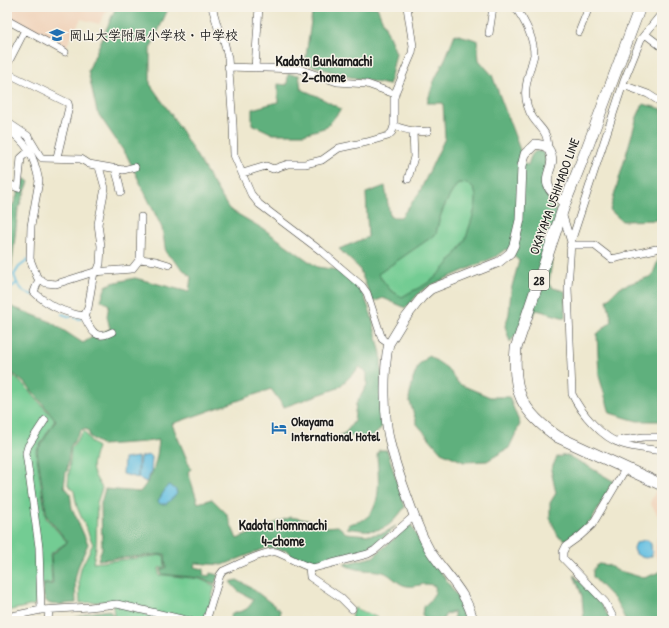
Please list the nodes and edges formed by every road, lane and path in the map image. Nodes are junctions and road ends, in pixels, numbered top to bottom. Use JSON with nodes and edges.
{"nodes":[{"id":1,"x":212,"y":7,"type":"edge"},
{"id":2,"x":259,"y":7,"type":"edge"},
{"id":3,"x":406,"y":7,"type":"edge"},
{"id":4,"x":493,"y":7,"type":"edge"},
{"id":5,"x":515,"y":7,"type":"edge"},
{"id":6,"x":589,"y":7,"type":"edge"},
{"id":7,"x":637,"y":8,"type":"edge"},
{"id":8,"x":662,"y":13,"type":"edge"},
{"id":9,"x":7,"y":20,"type":"edge"},
{"id":10,"x":25,"y":30,"type":"junction"},
{"id":11,"x":579,"y":32,"type":"dead end"},
{"id":12,"x":489,"y":34,"type":"dead end"},
{"id":13,"x":645,"y":34,"type":"junction"},
{"id":14,"x":662,"y":47,"type":"edge"},
{"id":15,"x":65,"y":52,"type":"dead end"},
{"id":16,"x":8,"y":61,"type":"edge"},
{"id":17,"x":228,"y":67,"type":"junction"},
{"id":18,"x":255,"y":68,"type":"junction"},
{"id":19,"x":7,"y":73,"type":"edge"},
{"id":20,"x":623,"y":85,"type":"junction"},
{"id":21,"x":395,"y":94,"type":"junction"},
{"id":22,"x":662,"y":103,"type":"edge"},
{"id":23,"x":7,"y":122,"type":"edge"},
{"id":24,"x":394,"y":126,"type":"junction"},
{"id":25,"x":7,"y":129,"type":"edge"},
{"id":26,"x":413,"y":131,"type":"junction"},
{"id":27,"x":428,"y":131,"type":"dead end"},
{"id":28,"x":548,"y":148,"type":"junction"},
{"id":29,"x":28,"y":152,"type":"junction"},
{"id":30,"x":57,"y":157,"type":"junction"},
{"id":31,"x":99,"y":167,"type":"junction"},
{"id":32,"x":135,"y":167,"type":"dead end"},
{"id":33,"x":115,"y":168,"type":"junction"},
{"id":34,"x":243,"y":174,"type":"junction"},
{"id":35,"x":408,"y":179,"type":"dead end"},
{"id":36,"x":7,"y":187,"type":"edge"},
{"id":37,"x":121,"y":192,"type":"dead end"},
{"id":38,"x":563,"y":208,"type":"junction"},
{"id":39,"x":141,"y":217,"type":"dead end"},
{"id":40,"x":571,"y":243,"type":"junction"},
{"id":41,"x":656,"y":249,"type":"dead end"},
{"id":42,"x":140,"y":259,"type":"junction"},
{"id":43,"x":168,"y":265,"type":"dead end"},
{"id":44,"x":95,"y":272,"type":"junction"},
{"id":45,"x":38,"y":280,"type":"junction"},
{"id":46,"x":84,"y":316,"type":"junction"},
{"id":47,"x":112,"y":332,"type":"dead end"},
{"id":48,"x":389,"y":344,"type":"junction"},
{"id":49,"x":45,"y":420,"type":"dead end"},
{"id":50,"x":662,"y":437,"type":"edge"},
{"id":51,"x":615,"y":441,"type":"junction"},
{"id":52,"x":662,"y":451,"type":"edge"},
{"id":53,"x":626,"y":468,"type":"junction"},
{"id":54,"x":662,"y":484,"type":"edge"},
{"id":55,"x":414,"y":516,"type":"junction"},
{"id":56,"x":309,"y":568,"type":"junction"},
{"id":57,"x":352,"y":609,"type":"dead end"},
{"id":58,"x":45,"y":610,"type":"junction"},
{"id":59,"x":7,"y":617,"type":"edge"},
{"id":60,"x":48,"y":621,"type":"edge"},
{"id":61,"x":190,"y":621,"type":"edge"},
{"id":62,"x":206,"y":621,"type":"edge"},
{"id":63,"x":473,"y":621,"type":"edge"},
{"id":64,"x":615,"y":621,"type":"edge"}],
"edges":[{"from":1,"to":17,"type":"street"},
{"from":2,"to":18,"type":"street"},
{"from":3,"to":21,"type":"street"},
{"from":4,"to":12,"type":"street"},
{"from":5,"to":28,"type":"street"},
{"from":6,"to":11,"type":"street"},
{"from":7,"to":38,"type":"main road","name":"OKAYAMA USHIMADO LINE","number":"28"},
{"from":8,"to":13,"type":"street"},
{"from":9,"to":10,"type":"street"},
{"from":10,"to":15,"type":"street"},
{"from":10,"to":16,"type":"street"},
{"from":13,"to":14,"type":"street"},
{"from":13,"to":20,"type":"street"},
{"from":17,"to":18,"type":"street"},
{"from":17,"to":34,"type":"street"},
{"from":18,"to":21,"type":"street"},
{"from":19,"to":30,"type":"street"},
{"from":20,"to":22,"type":"street"},
{"from":20,"to":40,"type":"street"},
{"from":21,"to":24,"type":"street"},
{"from":23,"to":30,"type":"street"},
{"from":24,"to":26,"type":"street"},
{"from":24,"to":34,"type":"street"},
{"from":25,"to":29,"type":"street"},
{"from":26,"to":27,"type":"street"},
{"from":26,"to":35,"type":"street"},
{"from":28,"to":38,"type":"street"},
{"from":28,"to":48,"type":"street"},
{"from":29,"to":36,"type":"street"},
{"from":29,"to":45,"type":"street"},
{"from":30,"to":31,"type":"street"},
{"from":31,"to":33,"type":"street"},
{"from":31,"to":44,"type":"street"},
{"from":32,"to":33,"type":"street"},
{"from":33,"to":37,"type":"street"},
{"from":34,"to":48,"type":"street"},
{"from":38,"to":40,"type":"street"},
{"from":38,"to":53,"type":"main road","name":"OKAYAMA USHIMADO LINE","number":"28"},
{"from":39,"to":42,"type":"street"},
{"from":40,"to":41,"type":"street"},
{"from":40,"to":51,"type":"street"},
{"from":42,"to":43,"type":"street"},
{"from":42,"to":44,"type":"street"},
{"from":44,"to":45,"type":"street"},
{"from":44,"to":46,"type":"street"},
{"from":45,"to":46,"type":"street"},
{"from":46,"to":47,"type":"street"},
{"from":48,"to":55,"type":"street"},
{"from":49,"to":58,"type":"street"},
{"from":50,"to":51,"type":"street"},
{"from":51,"to":52,"type":"street"},
{"from":53,"to":54,"type":"main road","name":"OKAYAMA USHIMADO LINE","number":"28"},
{"from":53,"to":64,"type":"street"},
{"from":55,"to":56,"type":"street"},
{"from":55,"to":63,"type":"street"},
{"from":56,"to":57,"type":"street"},
{"from":56,"to":62,"type":"street"},
{"from":58,"to":59,"type":"street"},
{"from":58,"to":60,"type":"street"},
{"from":58,"to":61,"type":"street"}]}
